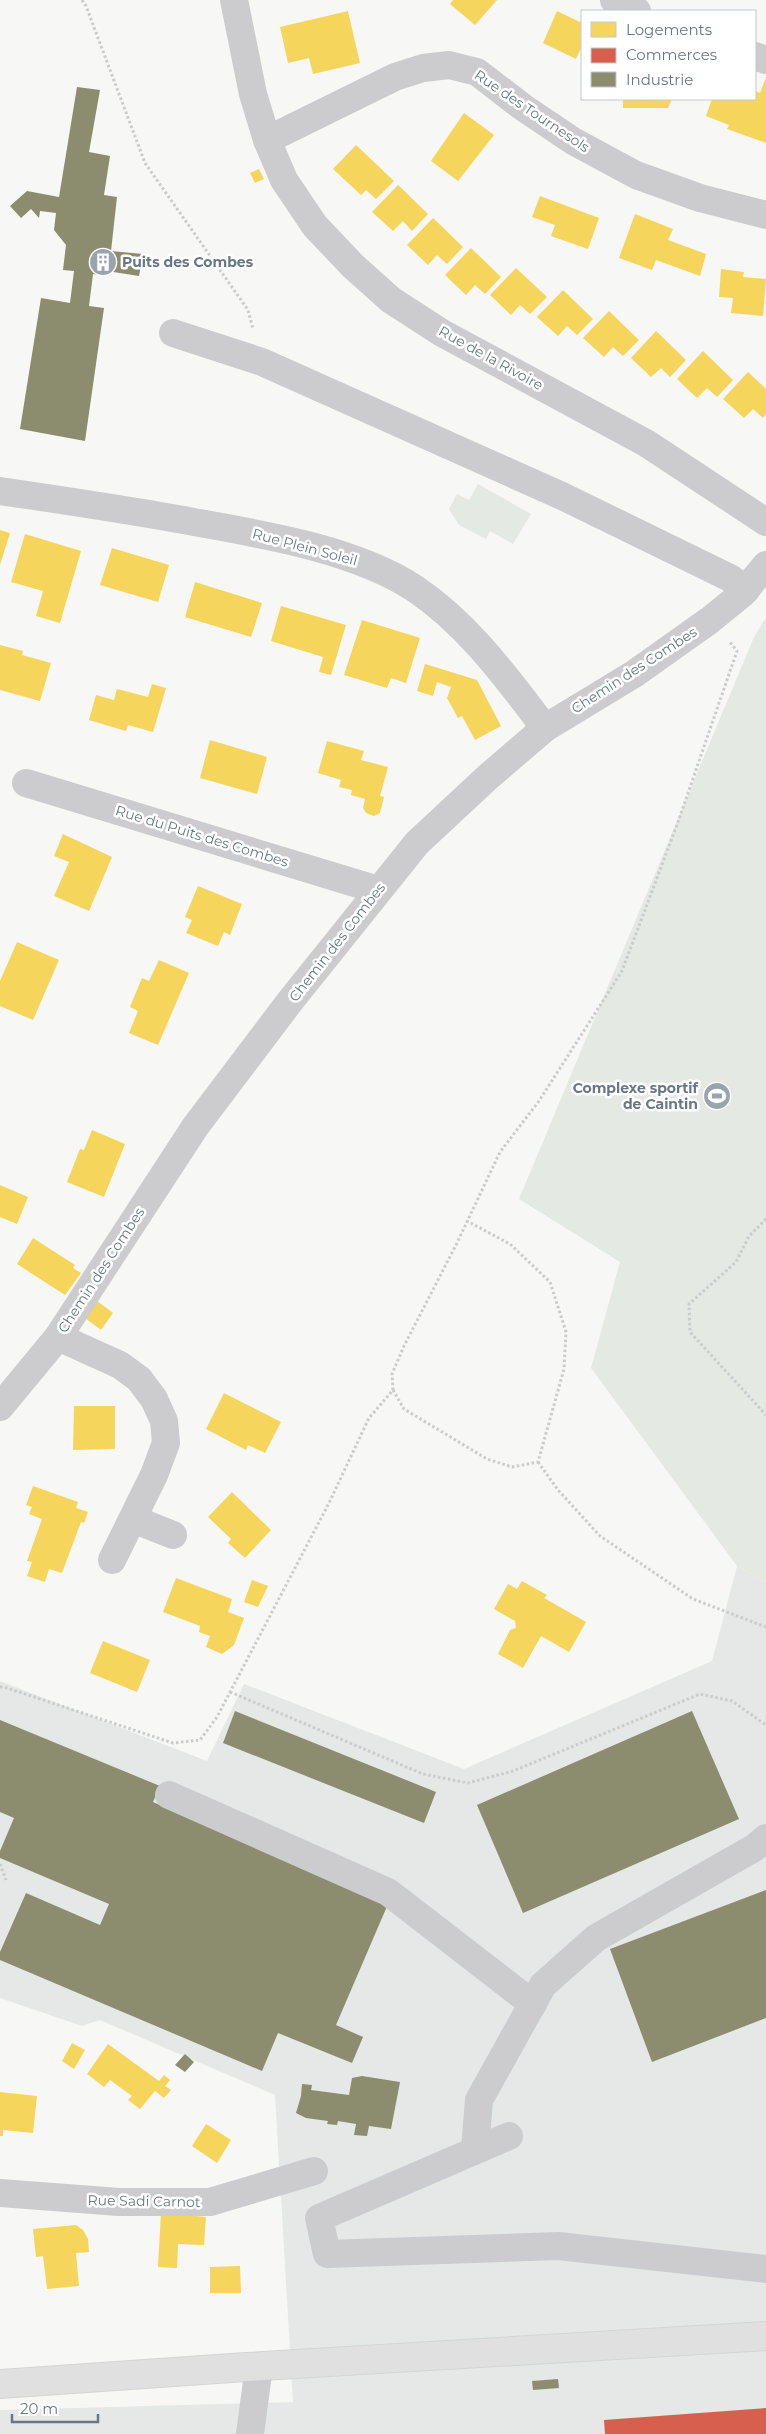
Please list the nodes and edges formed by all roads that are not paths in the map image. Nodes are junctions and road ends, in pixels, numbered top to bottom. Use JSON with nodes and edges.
{"nodes":[{"id":1,"x":234,"y":0,"type":"edge"},
{"id":2,"x":614,"y":0,"type":"edge"},
{"id":3,"x":635,"y":10,"type":"edge"},
{"id":4,"x":267,"y":140,"type":"junction"},
{"id":5,"x":766,"y":215,"type":"edge"},
{"id":6,"x":173,"y":332,"type":"dead end"},
{"id":7,"x":0,"y":491,"type":"edge"},
{"id":8,"x":766,"y":522,"type":"edge"},
{"id":9,"x":766,"y":565,"type":"edge"},
{"id":10,"x":746,"y":590,"type":"junction"},
{"id":11,"x":545,"y":728,"type":"junction"},
{"id":12,"x":26,"y":783,"type":"dead end"},
{"id":13,"x":378,"y":890,"type":"junction"},
{"id":14,"x":58,"y":1336,"type":"junction"},
{"id":15,"x":0,"y":1407,"type":"edge"},
{"id":16,"x":133,"y":1519,"type":"junction"},
{"id":17,"x":173,"y":1535,"type":"dead end"},
{"id":18,"x":112,"y":1560,"type":"dead end"},
{"id":19,"x":169,"y":1795,"type":"dead end"},
{"id":20,"x":766,"y":1838,"type":"edge"},
{"id":21,"x":533,"y":2004,"type":"junction"},
{"id":22,"x":509,"y":2136,"type":"dead end"},
{"id":23,"x":475,"y":2149,"type":"junction"},
{"id":24,"x":314,"y":2171,"type":"dead end"},
{"id":25,"x":0,"y":2193,"type":"edge"},
{"id":26,"x":766,"y":2269,"type":"edge"},
{"id":27,"x":766,"y":2336,"type":"edge"},
{"id":28,"x":259,"y":2366,"type":"junction"},
{"id":29,"x":0,"y":2384,"type":"edge"},
{"id":30,"x":250,"y":2434,"type":"edge"}],
"edges":[{"from":1,"to":4,"type":"street"},
{"from":2,"to":3,"type":"street"},
{"from":4,"to":5,"type":"street","name":"Rue des Tournesols"},
{"from":4,"to":8,"type":"street","name":"Rue de la Rivoire"},
{"from":6,"to":10,"type":"street"},
{"from":7,"to":11,"type":"street","name":"Rue Plein Soleil"},
{"from":9,"to":10,"type":"street","name":"Chemin des Combes"},
{"from":10,"to":11,"type":"street","name":"Chemin des Combes"},
{"from":11,"to":13,"type":"street","name":"Chemin des Combes"},
{"from":12,"to":13,"type":"street","name":"Rue du Puits des Combes"},
{"from":13,"to":14,"type":"street","name":"Chemin des Combes"},
{"from":14,"to":15,"type":"street","name":"Chemin des Combes"},
{"from":14,"to":16,"type":"street"},
{"from":16,"to":17,"type":"street"},
{"from":16,"to":18,"type":"street"},
{"from":19,"to":21,"type":"street"},
{"from":20,"to":21,"type":"street"},
{"from":21,"to":23,"type":"street"},
{"from":22,"to":23,"type":"street"},
{"from":23,"to":26,"type":"street"},
{"from":24,"to":25,"type":"street","name":"Rue Sadi Carnot"},
{"from":27,"to":28,"type":"main road"},
{"from":28,"to":29,"type":"main road"},
{"from":28,"to":30,"type":"street"}]}
